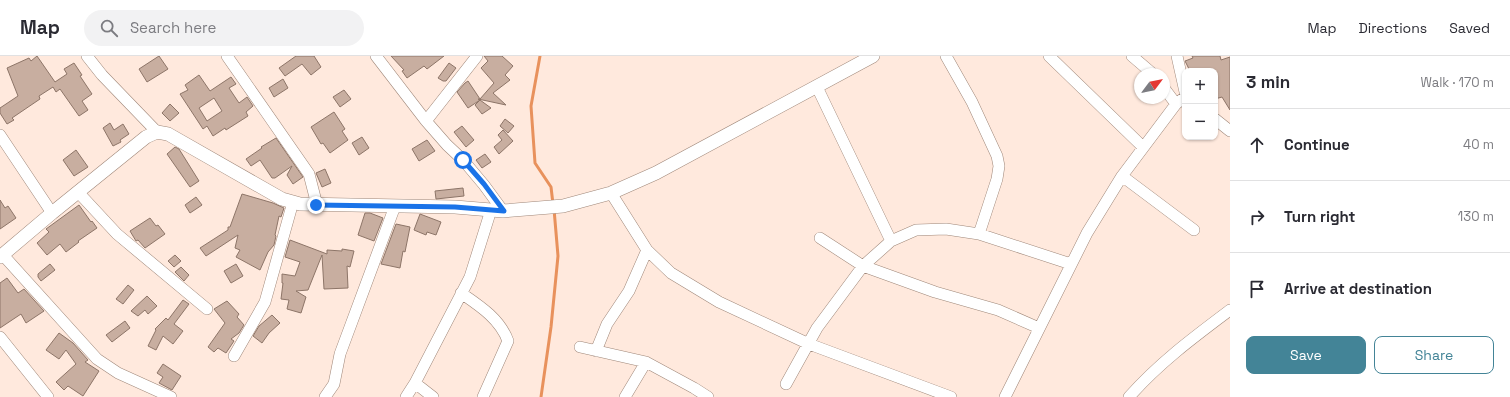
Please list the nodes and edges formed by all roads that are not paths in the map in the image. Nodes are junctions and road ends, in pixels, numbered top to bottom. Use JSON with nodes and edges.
{"nodes":[{"id":1,"x":87,"y":56,"type":"edge"},
{"id":2,"x":227,"y":56,"type":"edge"},
{"id":3,"x":376,"y":56,"type":"edge"},
{"id":4,"x":477,"y":56,"type":"edge"},
{"id":5,"x":873,"y":56,"type":"edge"},
{"id":6,"x":946,"y":56,"type":"edge"},
{"id":7,"x":1049,"y":56,"type":"edge"},
{"id":8,"x":1132,"y":56,"type":"edge"},
{"id":9,"x":1177,"y":56,"type":"edge"},
{"id":10,"x":1145,"y":68,"type":"edge"},
{"id":11,"x":1182,"y":78,"type":"edge"},
{"id":12,"x":817,"y":87,"type":"junction"},
{"id":13,"x":1170,"y":92,"type":"edge"},
{"id":14,"x":1181,"y":100,"type":"edge"},
{"id":15,"x":426,"y":121,"type":"junction"},
{"id":16,"x":1218,"y":121,"type":"edge"},
{"id":17,"x":1230,"y":131,"type":"edge"},
{"id":18,"x":157,"y":132,"type":"junction"},
{"id":19,"x":0,"y":135,"type":"edge"},
{"id":20,"x":1143,"y":147,"type":"junction"},
{"id":21,"x":1122,"y":176,"type":"junction"},
{"id":22,"x":78,"y":192,"type":"junction"},
{"id":23,"x":611,"y":193,"type":"junction"},
{"id":24,"x":293,"y":202,"type":"junction"},
{"id":25,"x":316,"y":205,"type":"junction"},
{"id":26,"x":395,"y":206,"type":"junction"},
{"id":27,"x":497,"y":210,"type":"junction"},
{"id":28,"x":52,"y":213,"type":"junction"},
{"id":29,"x":1194,"y":230,"type":"dead end"},
{"id":30,"x":979,"y":234,"type":"junction"},
{"id":31,"x":820,"y":238,"type":"dead end"},
{"id":32,"x":891,"y":241,"type":"junction"},
{"id":33,"x":647,"y":250,"type":"junction"},
{"id":34,"x":2,"y":256,"type":"edge"},
{"id":35,"x":1071,"y":264,"type":"junction"},
{"id":36,"x":863,"y":266,"type":"junction"},
{"id":37,"x":461,"y":293,"type":"junction"},
{"id":38,"x":207,"y":309,"type":"dead end"},
{"id":39,"x":1230,"y":310,"type":"edge"},
{"id":40,"x":1039,"y":328,"type":"junction"},
{"id":41,"x":0,"y":337,"type":"edge"},
{"id":42,"x":808,"y":344,"type":"junction"},
{"id":43,"x":580,"y":347,"type":"dead end"},
{"id":44,"x":596,"y":351,"type":"junction"},
{"id":45,"x":234,"y":356,"type":"dead end"},
{"id":46,"x":646,"y":362,"type":"junction"},
{"id":47,"x":415,"y":383,"type":"junction"},
{"id":48,"x":786,"y":384,"type":"dead end"},
{"id":49,"x":485,"y":396,"type":"edge"},
{"id":50,"x":48,"y":397,"type":"edge"},
{"id":51,"x":171,"y":397,"type":"edge"},
{"id":52,"x":326,"y":397,"type":"edge"},
{"id":53,"x":406,"y":397,"type":"edge"},
{"id":54,"x":433,"y":397,"type":"edge"},
{"id":55,"x":625,"y":397,"type":"edge"},
{"id":56,"x":708,"y":397,"type":"edge"},
{"id":57,"x":951,"y":397,"type":"edge"},
{"id":58,"x":1005,"y":397,"type":"edge"},
{"id":59,"x":1129,"y":397,"type":"edge"}],
"edges":[{"from":1,"to":18,"type":"street"},
{"from":2,"to":25,"type":"street"},
{"from":3,"to":15,"type":"street"},
{"from":4,"to":15,"type":"street"},
{"from":5,"to":12,"type":"street"},
{"from":6,"to":30,"type":"street"},
{"from":7,"to":20,"type":"street"},
{"from":8,"to":10,"type":"street"},
{"from":9,"to":11,"type":"street"},
{"from":12,"to":23,"type":"street"},
{"from":12,"to":32,"type":"street"},
{"from":13,"to":14,"type":"street"},
{"from":14,"to":20,"type":"street"},
{"from":15,"to":27,"type":"street"},
{"from":16,"to":17,"type":"street"},
{"from":18,"to":22,"type":"street"},
{"from":18,"to":24,"type":"street"},
{"from":19,"to":28,"type":"street"},
{"from":20,"to":21,"type":"street"},
{"from":21,"to":29,"type":"street"},
{"from":21,"to":35,"type":"street"},
{"from":22,"to":28,"type":"street"},
{"from":22,"to":38,"type":"street"},
{"from":23,"to":27,"type":"street"},
{"from":23,"to":33,"type":"street"},
{"from":24,"to":25,"type":"street"},
{"from":24,"to":45,"type":"street"},
{"from":25,"to":26,"type":"street"},
{"from":26,"to":27,"type":"street"},
{"from":26,"to":52,"type":"street"},
{"from":27,"to":37,"type":"street"},
{"from":28,"to":34,"type":"street"},
{"from":30,"to":32,"type":"street"},
{"from":30,"to":35,"type":"street"},
{"from":31,"to":36,"type":"street"},
{"from":32,"to":36,"type":"street"},
{"from":33,"to":42,"type":"street"},
{"from":33,"to":44,"type":"street"},
{"from":34,"to":51,"type":"street"},
{"from":35,"to":40,"type":"street"},
{"from":36,"to":40,"type":"street"},
{"from":36,"to":42,"type":"street"},
{"from":37,"to":47,"type":"street"},
{"from":37,"to":49,"type":"street"},
{"from":39,"to":59,"type":"street"},
{"from":40,"to":58,"type":"street"},
{"from":41,"to":50,"type":"street"},
{"from":42,"to":48,"type":"street"},
{"from":42,"to":57,"type":"street"},
{"from":43,"to":44,"type":"street"},
{"from":44,"to":46,"type":"street"},
{"from":46,"to":55,"type":"street"},
{"from":46,"to":56,"type":"street"},
{"from":47,"to":53,"type":"street"},
{"from":47,"to":54,"type":"street"}]}
